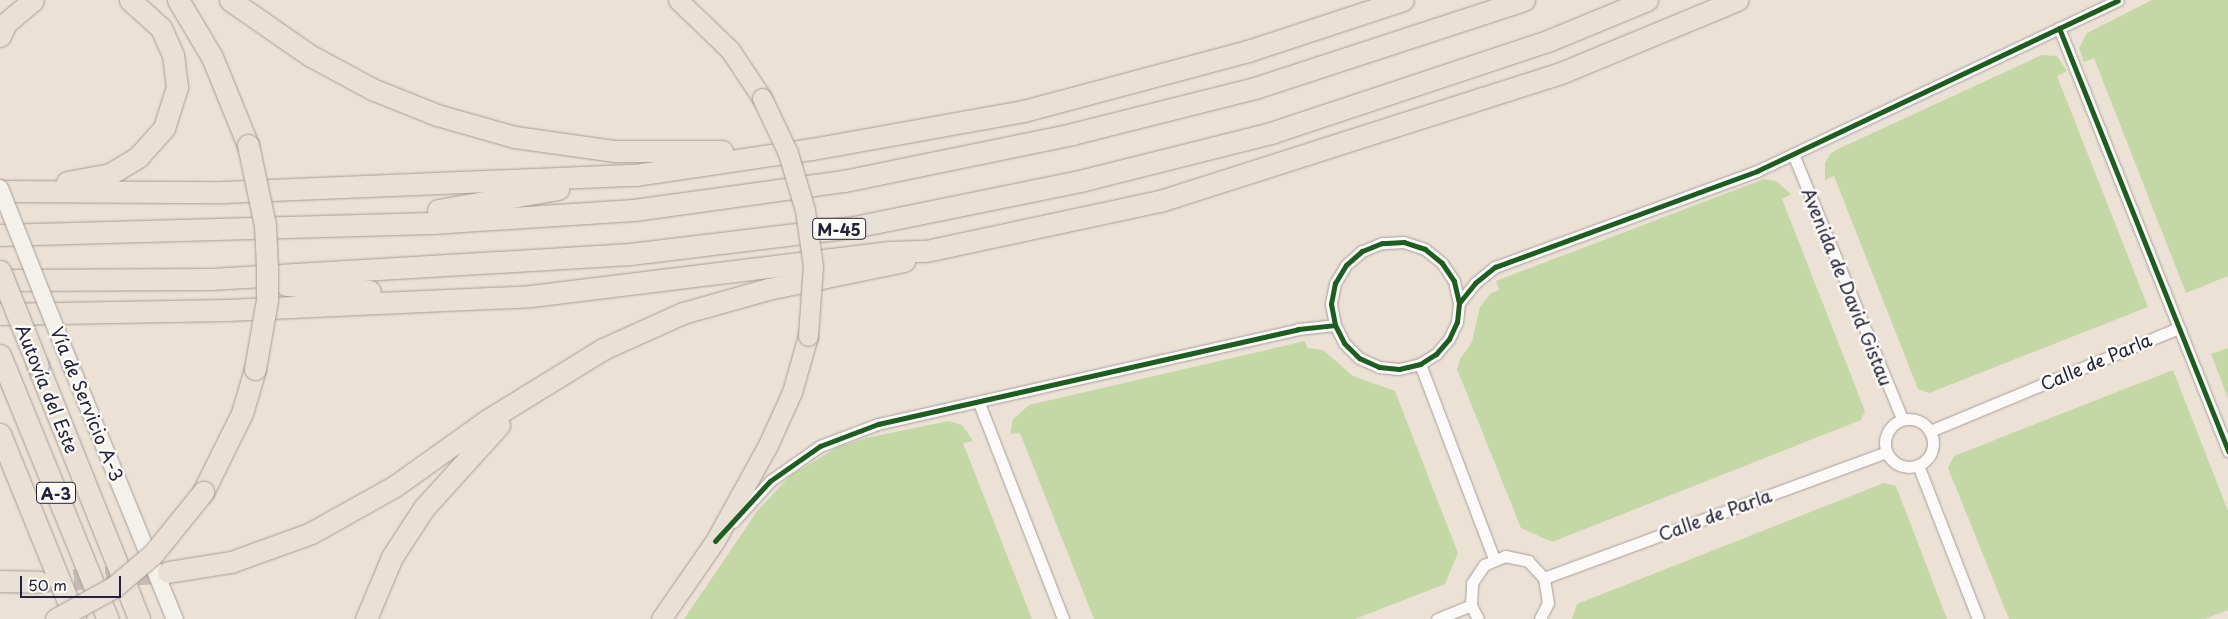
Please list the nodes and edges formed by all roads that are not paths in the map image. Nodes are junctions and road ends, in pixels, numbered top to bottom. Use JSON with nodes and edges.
{"nodes":[{"id":1,"x":33,"y":0,"type":"edge"},
{"id":2,"x":130,"y":0,"type":"edge"},
{"id":3,"x":178,"y":0,"type":"edge"},
{"id":4,"x":230,"y":0,"type":"edge"},
{"id":5,"x":678,"y":0,"type":"edge"},
{"id":6,"x":1403,"y":0,"type":"edge"},
{"id":7,"x":1524,"y":0,"type":"edge"},
{"id":8,"x":1647,"y":0,"type":"edge"},
{"id":9,"x":1738,"y":0,"type":"edge"},
{"id":10,"x":2118,"y":0,"type":"edge"},
{"id":11,"x":2059,"y":28,"type":"junction"},
{"id":12,"x":0,"y":36,"type":"edge"},
{"id":13,"x":812,"y":149,"type":"junction"},
{"id":14,"x":1793,"y":154,"type":"junction"},
{"id":15,"x":635,"y":175,"type":"junction"},
{"id":16,"x":0,"y":190,"type":"edge"},
{"id":17,"x":217,"y":232,"type":"junction"},
{"id":18,"x":0,"y":235,"type":"edge"},
{"id":19,"x":926,"y":251,"type":"junction"},
{"id":20,"x":0,"y":271,"type":"edge"},
{"id":21,"x":211,"y":279,"type":"junction"},
{"id":22,"x":0,"y":280,"type":"edge"},
{"id":23,"x":531,"y":296,"type":"junction"},
{"id":24,"x":1459,"y":303,"type":"junction"},
{"id":25,"x":0,"y":314,"type":"edge"},
{"id":26,"x":1334,"y":325,"type":"junction"},
{"id":27,"x":2179,"y":328,"type":"junction"},
{"id":28,"x":2,"y":361,"type":"edge"},
{"id":29,"x":1420,"y":364,"type":"junction"},
{"id":30,"x":534,"y":393,"type":"junction"},
{"id":31,"x":979,"y":403,"type":"junction"},
{"id":32,"x":1902,"y":419,"type":"junction"},
{"id":33,"x":1930,"y":431,"type":"junction"},
{"id":34,"x":0,"y":434,"type":"edge"},
{"id":35,"x":2228,"y":450,"type":"edge"},
{"id":36,"x":1886,"y":452,"type":"junction"},
{"id":37,"x":1918,"y":465,"type":"junction"},
{"id":38,"x":715,"y":541,"type":"junction"},
{"id":39,"x":1494,"y":559,"type":"junction"},
{"id":40,"x":168,"y":572,"type":"tunnel mouth"},
{"id":41,"x":1544,"y":578,"type":"junction"},
{"id":42,"x":0,"y":581,"type":"edge"},
{"id":43,"x":39,"y":582,"type":"tunnel mouth"},
{"id":44,"x":1471,"y":605,"type":"junction"},
{"id":45,"x":56,"y":619,"type":"edge"},
{"id":46,"x":75,"y":619,"type":"edge"},
{"id":47,"x":108,"y":619,"type":"edge"},
{"id":48,"x":139,"y":619,"type":"edge"},
{"id":49,"x":175,"y":619,"type":"edge"},
{"id":50,"x":366,"y":619,"type":"edge"},
{"id":51,"x":661,"y":619,"type":"edge"},
{"id":52,"x":1063,"y":619,"type":"edge"},
{"id":53,"x":1437,"y":619,"type":"edge"},
{"id":54,"x":1478,"y":619,"type":"edge"},
{"id":55,"x":1540,"y":619,"type":"edge"},
{"id":56,"x":1978,"y":619,"type":"edge"}],
"edges":[{"from":1,"to":12,"type":"highway"},
{"from":2,"to":16,"type":"highway"},
{"from":3,"to":45,"type":"highway","bridge":true},
{"from":4,"to":13,"type":"highway"},
{"from":5,"to":38,"type":"main road","bridge":true},
{"from":6,"to":13,"type":"highway"},
{"from":7,"to":17,"type":"highway"},
{"from":8,"to":21,"type":"highway","number":"M-45"},
{"from":9,"to":19,"type":"highway"},
{"from":10,"to":11,"type":"street"},
{"from":11,"to":14,"type":"street"},
{"from":11,"to":27,"type":"street"},
{"from":13,"to":15,"type":"highway"},
{"from":14,"to":24,"type":"street"},
{"from":14,"to":32,"type":"street","name":"Avenida de David Gistau"},
{"from":15,"to":16,"type":"highway"},
{"from":15,"to":17,"type":"highway"},
{"from":16,"to":49,"type":"main road","name":"Vía de Servicio A-3","bridge":true},
{"from":17,"to":18,"type":"highway"},
{"from":19,"to":23,"type":"highway"},
{"from":19,"to":30,"type":"highway"},
{"from":20,"to":48,"type":"highway","name":"Autovía del Este","number":"A-3","bridge":true},
{"from":21,"to":22,"type":"highway","number":"M-45"},
{"from":21,"to":23,"type":"highway"},
{"from":23,"to":25,"type":"highway"},
{"from":24,"to":26,"type":"street"},
{"from":24,"to":29,"type":"street"},
{"from":26,"to":29,"type":"street"},
{"from":26,"to":31,"type":"street"},
{"from":27,"to":33,"type":"street","name":"Calle de Parla"},
{"from":27,"to":35,"type":"street"},
{"from":28,"to":47,"type":"highway","name":"Autovía del Este","number":"A-3"},
{"from":29,"to":39,"type":"street"},
{"from":30,"to":40,"type":"highway"},
{"from":30,"to":50,"type":"highway"},
{"from":31,"to":38,"type":"street"},
{"from":31,"to":52,"type":"street"},
{"from":32,"to":33,"type":"street"},
{"from":32,"to":36,"type":"street"},
{"from":33,"to":37,"type":"street"},
{"from":34,"to":46,"type":"highway"},
{"from":36,"to":37,"type":"street"},
{"from":36,"to":41,"type":"street","name":"Calle de Parla"},
{"from":37,"to":56,"type":"street"},
{"from":38,"to":51,"type":"main road"},
{"from":39,"to":41,"type":"street"},
{"from":39,"to":44,"type":"street"},
{"from":41,"to":55,"type":"street"},
{"from":42,"to":43,"type":"highway"},
{"from":44,"to":53,"type":"street"},
{"from":44,"to":54,"type":"street"}]}
